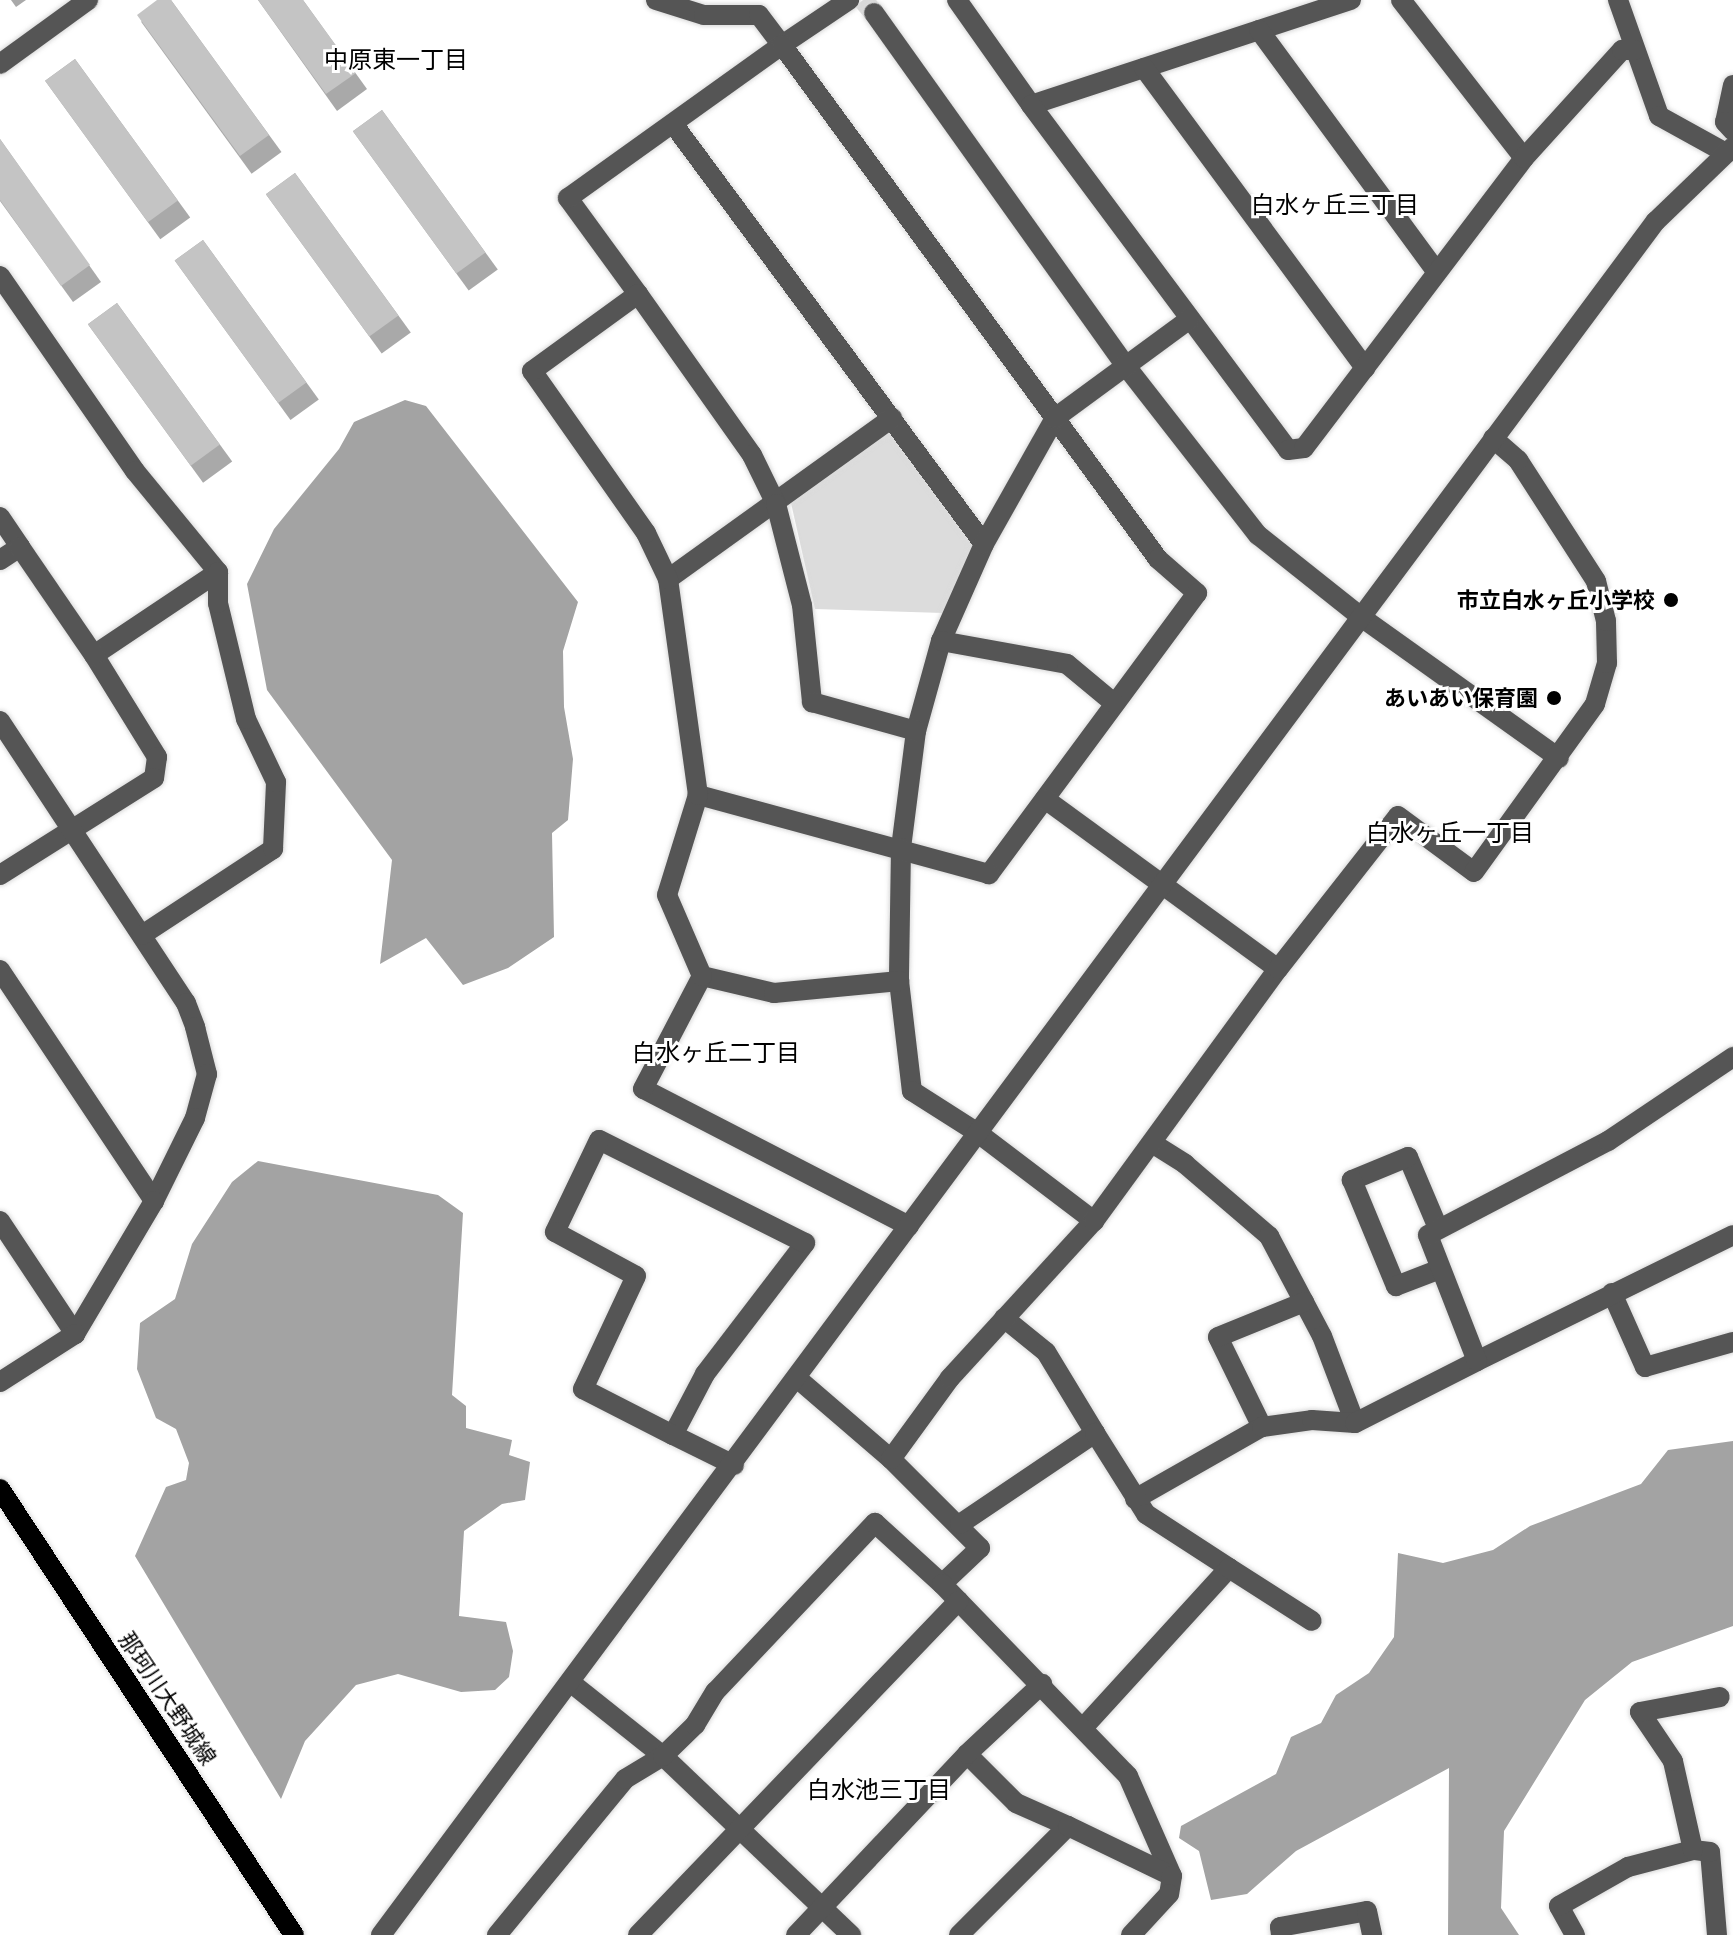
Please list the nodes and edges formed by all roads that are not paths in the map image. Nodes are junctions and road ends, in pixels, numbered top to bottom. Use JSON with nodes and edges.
{"nodes":[{"id":1,"x":88,"y":0,"type":"edge"},
{"id":2,"x":656,"y":0,"type":"edge"},
{"id":3,"x":849,"y":0,"type":"edge"},
{"id":4,"x":957,"y":0,"type":"edge"},
{"id":5,"x":1351,"y":0,"type":"edge"},
{"id":6,"x":1401,"y":0,"type":"edge"},
{"id":7,"x":1618,"y":0,"type":"edge"},
{"id":8,"x":874,"y":13,"type":"tunnel mouth"},
{"id":9,"x":1259,"y":30,"type":"junction"},
{"id":10,"x":782,"y":45,"type":"junction"},
{"id":11,"x":1635,"y":50,"type":"junction"},
{"id":12,"x":0,"y":64,"type":"edge"},
{"id":13,"x":1144,"y":68,"type":"junction"},
{"id":14,"x":1733,"y":85,"type":"edge"},
{"id":15,"x":1031,"y":105,"type":"junction"},
{"id":16,"x":674,"y":125,"type":"junction"},
{"id":17,"x":1733,"y":131,"type":"edge"},
{"id":18,"x":1729,"y":150,"type":"edge"},
{"id":19,"x":1524,"y":158,"type":"junction"},
{"id":20,"x":1437,"y":272,"type":"junction"},
{"id":21,"x":0,"y":276,"type":"edge"},
{"id":22,"x":638,"y":294,"type":"junction"},
{"id":23,"x":1190,"y":319,"type":"junction"},
{"id":24,"x":1125,"y":365,"type":"junction"},
{"id":25,"x":1365,"y":368,"type":"junction"},
{"id":26,"x":892,"y":418,"type":"junction"},
{"id":27,"x":1055,"y":418,"type":"junction"},
{"id":28,"x":1493,"y":438,"type":"junction"},
{"id":29,"x":776,"y":504,"type":"junction"},
{"id":30,"x":0,"y":517,"type":"edge"},
{"id":31,"x":984,"y":544,"type":"junction"},
{"id":32,"x":20,"y":547,"type":"junction"},
{"id":33,"x":0,"y":560,"type":"edge"},
{"id":34,"x":218,"y":572,"type":"junction"},
{"id":35,"x":668,"y":579,"type":"junction"},
{"id":36,"x":1361,"y":617,"type":"junction"},
{"id":37,"x":941,"y":641,"type":"junction"},
{"id":38,"x":94,"y":655,"type":"junction"},
{"id":39,"x":1115,"y":704,"type":"junction"},
{"id":40,"x":0,"y":721,"type":"edge"},
{"id":41,"x":916,"y":731,"type":"junction"},
{"id":42,"x":1559,"y":758,"type":"junction"},
{"id":43,"x":698,"y":795,"type":"junction"},
{"id":44,"x":1045,"y":799,"type":"junction"},
{"id":45,"x":73,"y":828,"type":"junction"},
{"id":46,"x":901,"y":848,"type":"junction"},
{"id":47,"x":0,"y":875,"type":"edge"},
{"id":48,"x":1163,"y":885,"type":"junction"},
{"id":49,"x":142,"y":935,"type":"junction"},
{"id":50,"x":1278,"y":969,"type":"junction"},
{"id":51,"x":0,"y":970,"type":"edge"},
{"id":52,"x":702,"y":976,"type":"junction"},
{"id":53,"x":899,"y":981,"type":"junction"},
{"id":54,"x":1733,"y":1057,"type":"edge"},
{"id":55,"x":978,"y":1133,"type":"junction"},
{"id":56,"x":1152,"y":1143,"type":"junction"},
{"id":57,"x":154,"y":1201,"type":"junction"},
{"id":58,"x":0,"y":1221,"type":"edge"},
{"id":59,"x":1094,"y":1221,"type":"junction"},
{"id":60,"x":909,"y":1226,"type":"junction"},
{"id":61,"x":1438,"y":1228,"type":"junction"},
{"id":62,"x":1733,"y":1235,"type":"edge"},
{"id":63,"x":1440,"y":1269,"type":"junction"},
{"id":64,"x":1612,"y":1293,"type":"junction"},
{"id":65,"x":1304,"y":1302,"type":"junction"},
{"id":66,"x":1004,"y":1318,"type":"junction"},
{"id":67,"x":75,"y":1334,"type":"junction"},
{"id":68,"x":1733,"y":1342,"type":"edge"},
{"id":69,"x":1477,"y":1361,"type":"junction"},
{"id":70,"x":798,"y":1379,"type":"junction"},
{"id":71,"x":0,"y":1382,"type":"edge"},
{"id":72,"x":1355,"y":1423,"type":"junction"},
{"id":73,"x":1262,"y":1427,"type":"junction"},
{"id":74,"x":1095,"y":1433,"type":"junction"},
{"id":75,"x":673,"y":1435,"type":"junction"},
{"id":76,"x":891,"y":1459,"type":"junction"},
{"id":77,"x":734,"y":1465,"type":"junction"},
{"id":78,"x":0,"y":1489,"type":"edge"},
{"id":79,"x":1135,"y":1499,"type":"junction"},
{"id":80,"x":960,"y":1524,"type":"junction"},
{"id":81,"x":1229,"y":1568,"type":"junction"},
{"id":82,"x":942,"y":1584,"type":"junction"},
{"id":83,"x":958,"y":1601,"type":"junction"},
{"id":84,"x":1312,"y":1621,"type":"dead end"},
{"id":85,"x":570,"y":1682,"type":"junction"},
{"id":86,"x":1042,"y":1684,"type":"junction"},
{"id":87,"x":1720,"y":1697,"type":"dead end"},
{"id":88,"x":1084,"y":1727,"type":"junction"},
{"id":89,"x":967,"y":1754,"type":"junction"},
{"id":90,"x":663,"y":1756,"type":"junction"},
{"id":91,"x":1068,"y":1826,"type":"junction"},
{"id":92,"x":742,"y":1828,"type":"junction"},
{"id":93,"x":1693,"y":1850,"type":"junction"},
{"id":94,"x":1172,"y":1876,"type":"junction"},
{"id":95,"x":824,"y":1907,"type":"junction"},
{"id":96,"x":294,"y":1935,"type":"edge"},
{"id":97,"x":381,"y":1935,"type":"edge"},
{"id":98,"x":497,"y":1935,"type":"edge"},
{"id":99,"x":638,"y":1935,"type":"edge"},
{"id":100,"x":796,"y":1935,"type":"edge"},
{"id":101,"x":851,"y":1935,"type":"edge"},
{"id":102,"x":959,"y":1935,"type":"edge"},
{"id":103,"x":1131,"y":1935,"type":"edge"},
{"id":104,"x":1281,"y":1935,"type":"edge"},
{"id":105,"x":1372,"y":1935,"type":"edge"},
{"id":106,"x":1575,"y":1935,"type":"edge"},
{"id":107,"x":1717,"y":1935,"type":"edge"}],
"edges":[{"from":1,"to":12,"type":"street"},
{"from":2,"to":10,"type":"street"},
{"from":3,"to":10,"type":"street"},
{"from":4,"to":15,"type":"street"},
{"from":5,"to":9,"type":"street"},
{"from":6,"to":19,"type":"street"},
{"from":7,"to":11,"type":"street"},
{"from":8,"to":24,"type":"street"},
{"from":9,"to":13,"type":"street"},
{"from":9,"to":20,"type":"street"},
{"from":10,"to":16,"type":"street"},
{"from":10,"to":27,"type":"street"},
{"from":11,"to":18,"type":"street"},
{"from":11,"to":19,"type":"street"},
{"from":13,"to":15,"type":"street"},
{"from":13,"to":25,"type":"street"},
{"from":14,"to":17,"type":"street"},
{"from":15,"to":23,"type":"street"},
{"from":16,"to":22,"type":"street"},
{"from":16,"to":26,"type":"street"},
{"from":18,"to":28,"type":"street"},
{"from":19,"to":20,"type":"street"},
{"from":20,"to":25,"type":"street"},
{"from":21,"to":34,"type":"street"},
{"from":22,"to":29,"type":"street"},
{"from":22,"to":35,"type":"street"},
{"from":23,"to":24,"type":"street"},
{"from":23,"to":25,"type":"street"},
{"from":24,"to":27,"type":"street"},
{"from":24,"to":36,"type":"street"},
{"from":26,"to":29,"type":"street"},
{"from":26,"to":31,"type":"street"},
{"from":27,"to":31,"type":"street"},
{"from":27,"to":39,"type":"street"},
{"from":28,"to":36,"type":"street"},
{"from":28,"to":42,"type":"street"},
{"from":29,"to":35,"type":"street"},
{"from":29,"to":41,"type":"street"},
{"from":30,"to":32,"type":"street"},
{"from":31,"to":37,"type":"street"},
{"from":32,"to":33,"type":"street"},
{"from":32,"to":38,"type":"street"},
{"from":34,"to":38,"type":"street"},
{"from":34,"to":49,"type":"street"},
{"from":35,"to":43,"type":"street"},
{"from":36,"to":42,"type":"street"},
{"from":36,"to":48,"type":"street"},
{"from":37,"to":39,"type":"street"},
{"from":37,"to":41,"type":"street"},
{"from":38,"to":45,"type":"street"},
{"from":39,"to":44,"type":"street"},
{"from":40,"to":45,"type":"street"},
{"from":41,"to":46,"type":"street"},
{"from":42,"to":50,"type":"street"},
{"from":43,"to":46,"type":"street"},
{"from":43,"to":52,"type":"street"},
{"from":44,"to":46,"type":"street"},
{"from":44,"to":48,"type":"street"},
{"from":45,"to":47,"type":"street"},
{"from":45,"to":49,"type":"street"},
{"from":46,"to":53,"type":"street"},
{"from":48,"to":50,"type":"street"},
{"from":48,"to":55,"type":"street"},
{"from":49,"to":57,"type":"street"},
{"from":50,"to":56,"type":"street"},
{"from":51,"to":57,"type":"street"},
{"from":52,"to":53,"type":"street"},
{"from":52,"to":60,"type":"street"},
{"from":53,"to":55,"type":"street"},
{"from":54,"to":61,"type":"street"},
{"from":55,"to":59,"type":"street"},
{"from":55,"to":60,"type":"street"},
{"from":56,"to":59,"type":"street"},
{"from":56,"to":65,"type":"street"},
{"from":57,"to":67,"type":"street"},
{"from":58,"to":67,"type":"street"},
{"from":59,"to":66,"type":"street"},
{"from":60,"to":70,"type":"street"},
{"from":61,"to":63,"type":"street"},
{"from":61,"to":63,"type":"street"},
{"from":62,"to":64,"type":"street"},
{"from":63,"to":69,"type":"street"},
{"from":64,"to":68,"type":"street"},
{"from":64,"to":69,"type":"street"},
{"from":65,"to":72,"type":"street"},
{"from":65,"to":73,"type":"street"},
{"from":66,"to":74,"type":"street"},
{"from":66,"to":76,"type":"street"},
{"from":67,"to":71,"type":"street"},
{"from":69,"to":72,"type":"street"},
{"from":70,"to":76,"type":"street"},
{"from":70,"to":77,"type":"street"},
{"from":72,"to":73,"type":"street"},
{"from":73,"to":79,"type":"street"},
{"from":74,"to":79,"type":"street"},
{"from":74,"to":80,"type":"street"},
{"from":75,"to":75,"type":"street"},
{"from":75,"to":77,"type":"street"},
{"from":76,"to":80,"type":"street"},
{"from":77,"to":85,"type":"street"},
{"from":78,"to":96,"type":"main road","name":"那珂川大野城線"},
{"from":79,"to":81,"type":"street"},
{"from":80,"to":82,"type":"street"},
{"from":81,"to":84,"type":"street"},
{"from":81,"to":88,"type":"street"},
{"from":82,"to":83,"type":"street"},
{"from":82,"to":90,"type":"street"},
{"from":83,"to":86,"type":"street"},
{"from":83,"to":92,"type":"street"},
{"from":85,"to":90,"type":"street"},
{"from":85,"to":97,"type":"street"},
{"from":86,"to":88,"type":"street"},
{"from":86,"to":89,"type":"street"},
{"from":87,"to":93,"type":"street"},
{"from":88,"to":94,"type":"street"},
{"from":89,"to":91,"type":"street"},
{"from":89,"to":95,"type":"street"},
{"from":90,"to":92,"type":"street"},
{"from":90,"to":98,"type":"street"},
{"from":91,"to":94,"type":"street"},
{"from":91,"to":102,"type":"street"},
{"from":92,"to":95,"type":"street"},
{"from":92,"to":99,"type":"street"},
{"from":93,"to":106,"type":"street"},
{"from":93,"to":107,"type":"street"},
{"from":94,"to":103,"type":"street"},
{"from":95,"to":100,"type":"street"},
{"from":95,"to":101,"type":"street"},
{"from":104,"to":105,"type":"street"}]}
